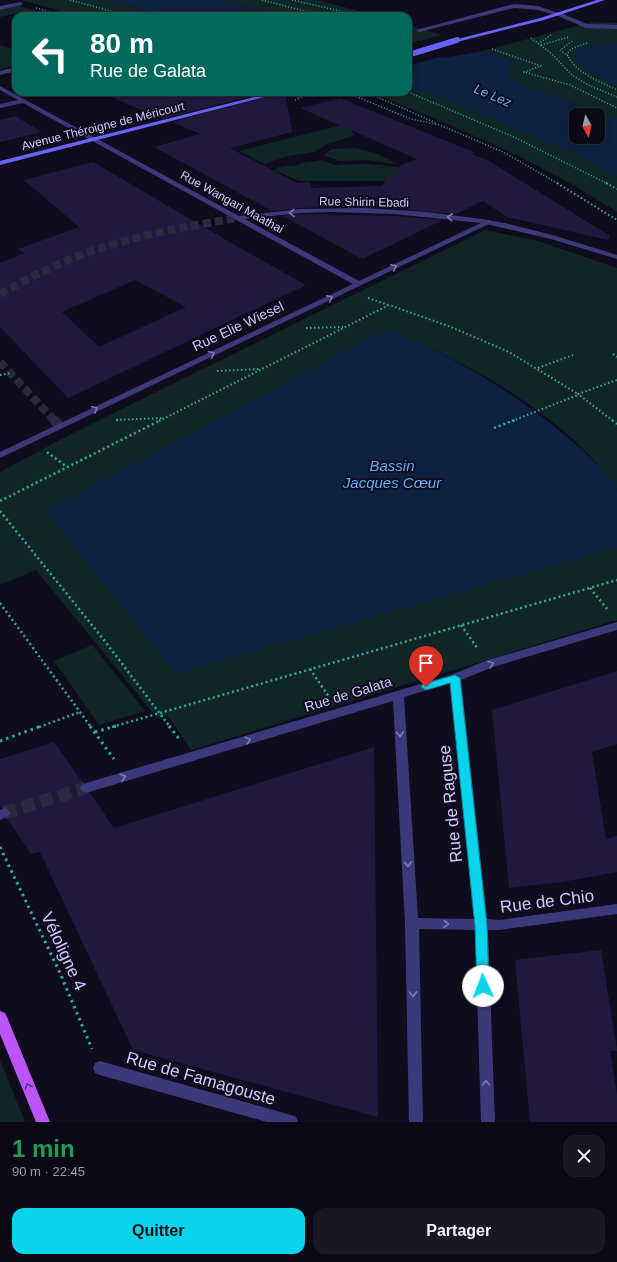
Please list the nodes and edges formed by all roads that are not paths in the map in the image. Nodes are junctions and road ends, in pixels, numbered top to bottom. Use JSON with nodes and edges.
{"nodes":[{"id":1,"x":602,"y":0,"type":"edge"},
{"id":2,"x":20,"y":4,"type":"road end"},
{"id":3,"x":0,"y":8,"type":"edge"},
{"id":4,"x":558,"y":14,"type":"junction"},
{"id":5,"x":617,"y":27,"type":"edge"},
{"id":6,"x":419,"y":30,"type":"dead end"},
{"id":7,"x":412,"y":54,"type":"edge"},
{"id":8,"x":12,"y":70,"type":"edge"},
{"id":9,"x":0,"y":73,"type":"edge"},
{"id":10,"x":0,"y":88,"type":"edge"},
{"id":11,"x":12,"y":94,"type":"edge"},
{"id":12,"x":15,"y":96,"type":"edge"},
{"id":13,"x":265,"y":96,"type":"edge"},
{"id":14,"x":24,"y":101,"type":"junction"},
{"id":15,"x":0,"y":106,"type":"edge"},
{"id":16,"x":94,"y":140,"type":"junction"},
{"id":17,"x":0,"y":163,"type":"edge"},
{"id":18,"x":238,"y":218,"type":"junction"},
{"id":19,"x":488,"y":222,"type":"junction"},
{"id":20,"x":617,"y":257,"type":"edge"},
{"id":21,"x":358,"y":284,"type":"junction"},
{"id":22,"x":0,"y":456,"type":"edge"},
{"id":23,"x":617,"y":626,"type":"edge"},
{"id":24,"x":455,"y":678,"type":"junction"},
{"id":25,"x":398,"y":695,"type":"junction"},
{"id":26,"x":86,"y":788,"type":"tunnel mouth"},
{"id":27,"x":617,"y":909,"type":"edge"},
{"id":28,"x":412,"y":923,"type":"junction"},
{"id":29,"x":481,"y":926,"type":"junction"},
{"id":30,"x":0,"y":1017,"type":"edge"},
{"id":31,"x":100,"y":1068,"type":"road end"},
{"id":32,"x":43,"y":1122,"type":"edge"},
{"id":33,"x":291,"y":1122,"type":"edge"},
{"id":34,"x":416,"y":1122,"type":"edge"},
{"id":35,"x":488,"y":1122,"type":"edge"}],
"edges":[{"from":1,"to":4,"type":"street"},
{"from":2,"to":3,"type":"street"},
{"from":4,"to":5,"type":"street"},
{"from":4,"to":6,"type":"street"},
{"from":4,"to":7,"type":"street","bridge":true},
{"from":8,"to":9,"type":"street"},
{"from":10,"to":11,"type":"street","name":"Rue Wangari Maathai"},
{"from":12,"to":14,"type":"street","name":"Rue Wangari Maathai"},
{"from":13,"to":16,"type":"street","name":"Avenue Théroigne de Méricourt"},
{"from":14,"to":15,"type":"street"},
{"from":14,"to":16,"type":"street","name":"Rue Wangari Maathai"},
{"from":16,"to":17,"type":"street","name":"Avenue Théroigne de Méricourt"},
{"from":16,"to":18,"type":"street","name":"Rue Wangari Maathai"},
{"from":19,"to":18,"type":"street","name":"Rue Shirin Ebadi","one_way":true},
{"from":18,"to":21,"type":"street","name":"Rue Wangari Maathai"},
{"from":19,"to":20,"type":"street","name":"Rue Shirin Ebadi"},
{"from":21,"to":19,"type":"street","name":"Rue Elie Wiesel","one_way":true},
{"from":22,"to":21,"type":"street","name":"Rue Elie Wiesel","one_way":true},
{"from":24,"to":23,"type":"street","name":"Rue de Galata","one_way":true},
{"from":24,"to":25,"type":"street","name":"Rue de Galata"},
{"from":24,"to":29,"type":"street","name":"Rue de Raguse"},
{"from":26,"to":25,"type":"street","name":"Rue de Galata","one_way":true},
{"from":25,"to":28,"type":"street","one_way":true},
{"from":27,"to":29,"type":"street","name":"Rue de Chio"},
{"from":28,"to":29,"type":"street","one_way":true},
{"from":28,"to":34,"type":"street","one_way":true},
{"from":35,"to":29,"type":"street","name":"Rue de Raguse","one_way":true},
{"from":32,"to":30,"type":"main road","one_way":true},
{"from":31,"to":33,"type":"street","name":"Rue de Famagouste"}]}
